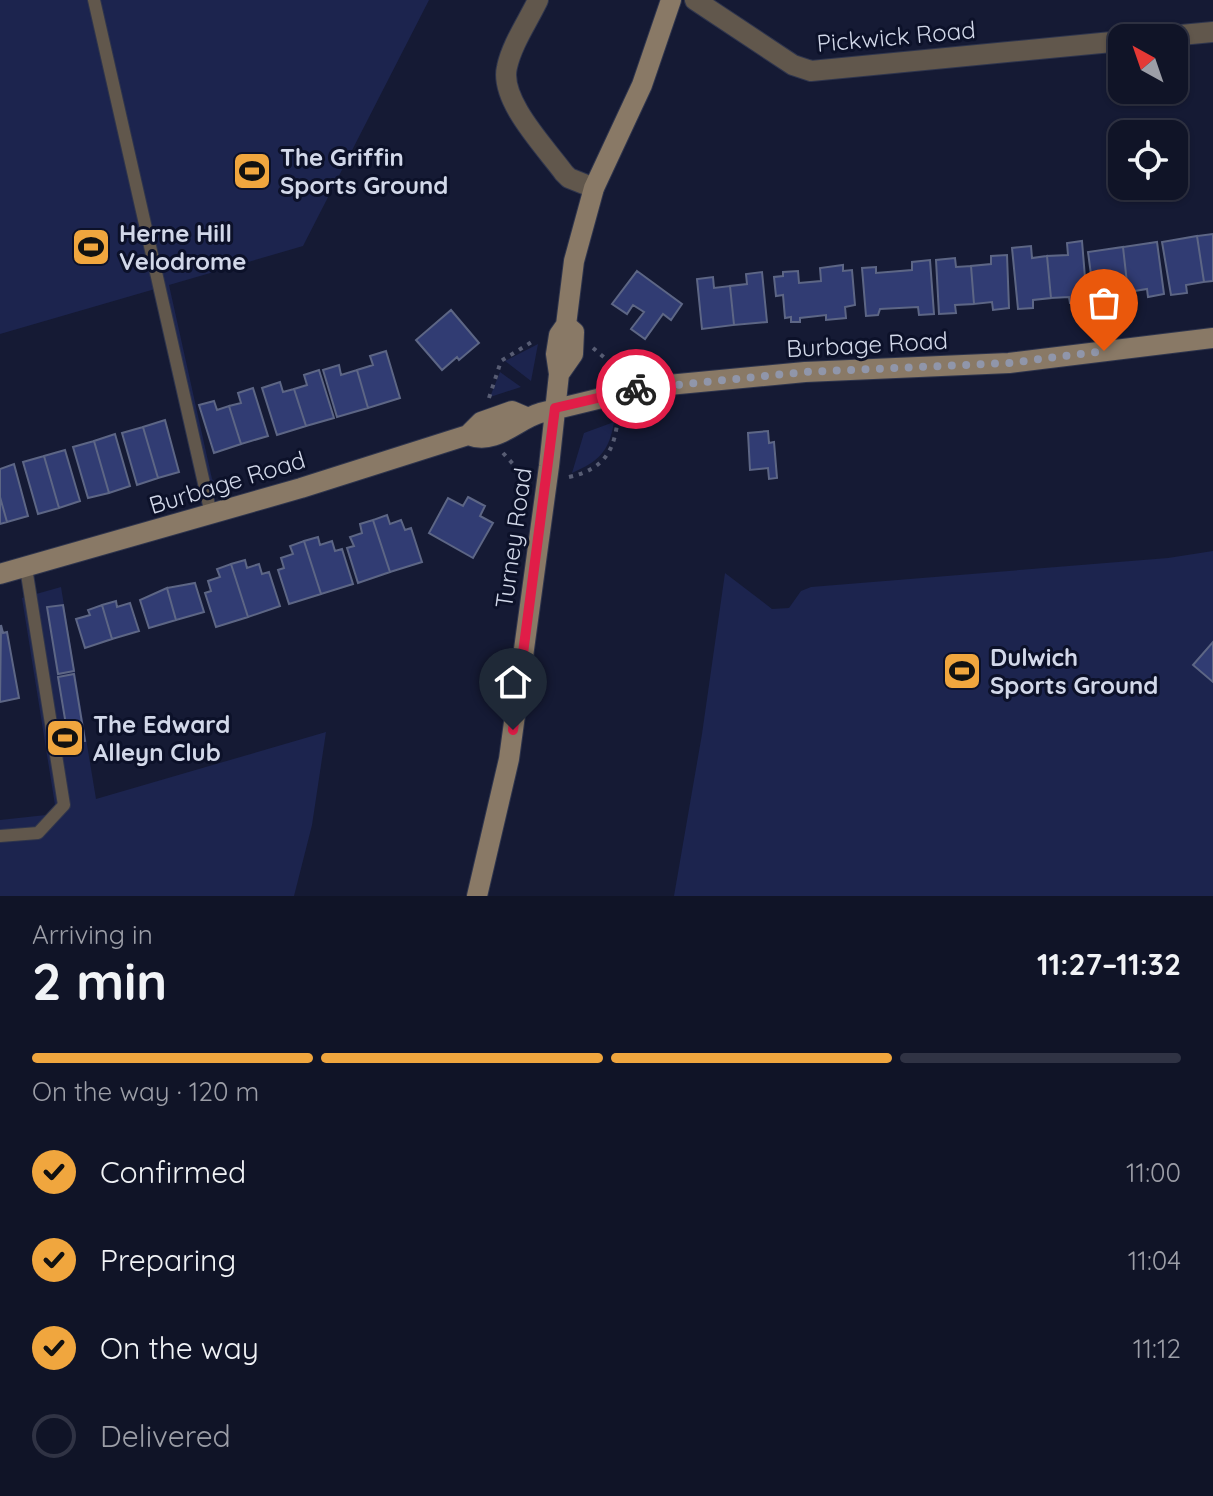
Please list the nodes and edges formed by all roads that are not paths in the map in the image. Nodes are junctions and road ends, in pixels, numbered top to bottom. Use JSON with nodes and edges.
{"nodes":[{"id":1,"x":94,"y":0,"type":"edge"},
{"id":2,"x":538,"y":0,"type":"edge"},
{"id":3,"x":671,"y":0,"type":"edge"},
{"id":4,"x":695,"y":0,"type":"edge"},
{"id":5,"x":1213,"y":32,"type":"edge"},
{"id":6,"x":1188,"y":34,"type":"edge"},
{"id":7,"x":1108,"y":42,"type":"edge"},
{"id":8,"x":594,"y":188,"type":"junction"},
{"id":9,"x":1213,"y":338,"type":"edge"},
{"id":10,"x":555,"y":408,"type":"junction"},
{"id":11,"x":211,"y":514,"type":"junction"},
{"id":12,"x":26,"y":568,"type":"junction"},
{"id":13,"x":0,"y":574,"type":"edge"},
{"id":14,"x":0,"y":836,"type":"edge"},
{"id":15,"x":477,"y":896,"type":"edge"}],
"edges":[{"from":1,"to":11,"type":"lane"},
{"from":2,"to":8,"type":"street"},
{"from":3,"to":8,"type":"street","name":"Turney Road"},
{"from":4,"to":7,"type":"street","name":"Pickwick Road"},
{"from":5,"to":6,"type":"street"},
{"from":8,"to":10,"type":"street","name":"Turney Road"},
{"from":9,"to":10,"type":"street","name":"Burbage Road"},
{"from":10,"to":11,"type":"street","name":"Burbage Road"},
{"from":10,"to":15,"type":"street","name":"Turney Road"},
{"from":11,"to":12,"type":"street","name":"Burbage Road"},
{"from":12,"to":13,"type":"street","name":"Burbage Road"},
{"from":12,"to":14,"type":"lane"}]}
